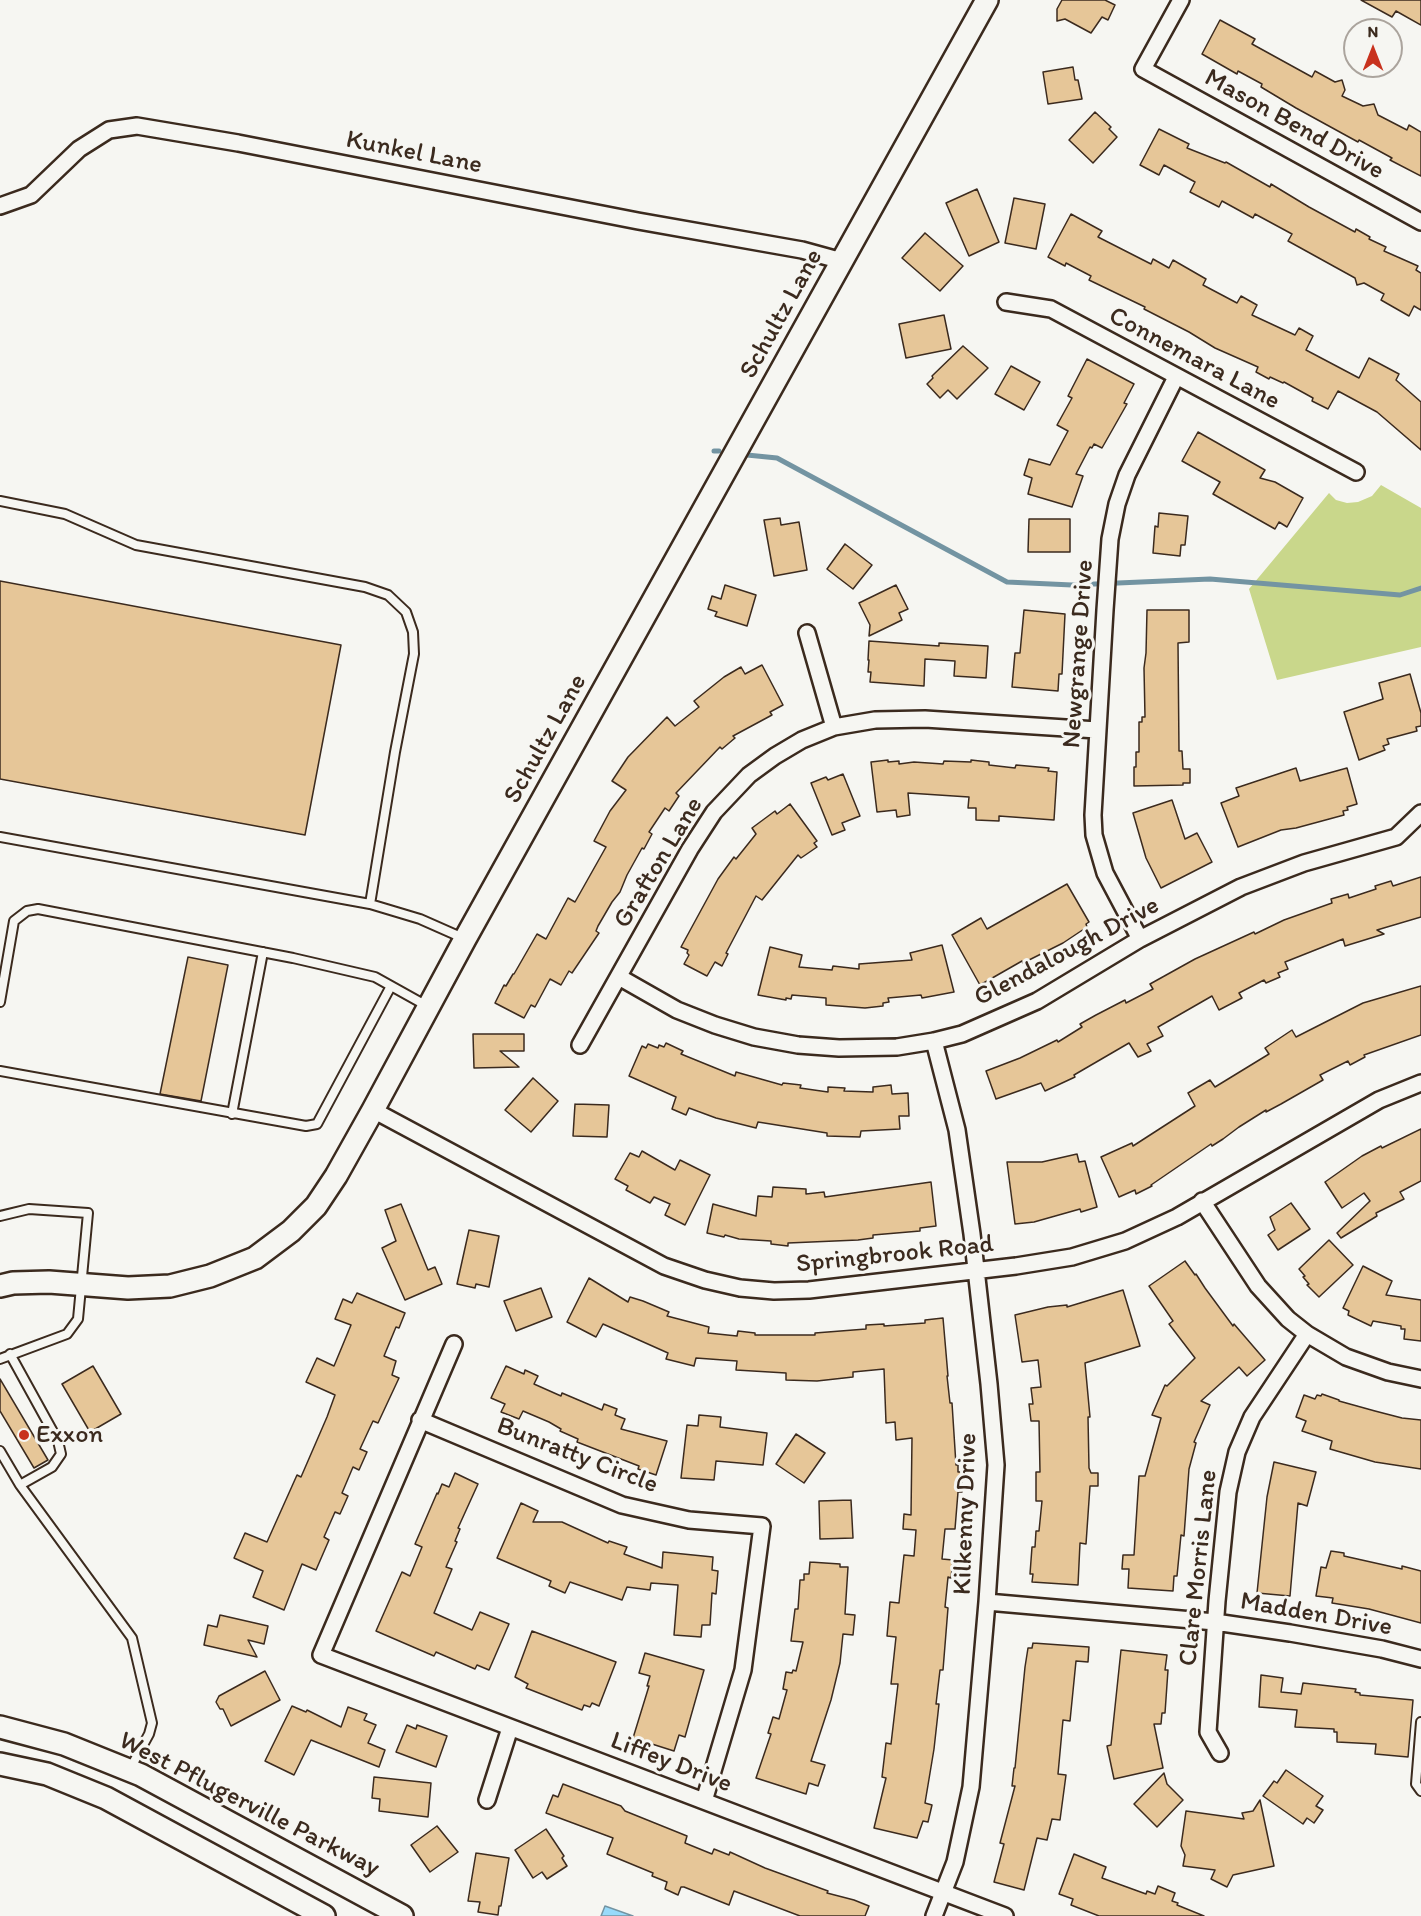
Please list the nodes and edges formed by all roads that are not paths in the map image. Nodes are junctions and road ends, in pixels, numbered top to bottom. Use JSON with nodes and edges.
{"nodes":[{"id":1,"x":987,"y":0,"type":"edge"},
{"id":2,"x":1180,"y":0,"type":"edge"},
{"id":3,"x":0,"y":206,"type":"edge"},
{"id":4,"x":1421,"y":222,"type":"edge"},
{"id":5,"x":842,"y":261,"type":"junction"},
{"id":6,"x":1005,"y":302,"type":"dead end"},
{"id":7,"x":1176,"y":377,"type":"junction"},
{"id":8,"x":1356,"y":472,"type":"dead end"},
{"id":9,"x":0,"y":501,"type":"edge"},
{"id":10,"x":807,"y":633,"type":"dead end"},
{"id":11,"x":834,"y":727,"type":"junction"},
{"id":12,"x":1097,"y":730,"type":"junction"},
{"id":13,"x":1421,"y":813,"type":"edge"},
{"id":14,"x":0,"y":837,"type":"edge"},
{"id":15,"x":370,"y":904,"type":"junction"},
{"id":16,"x":465,"y":939,"type":"junction"},
{"id":17,"x":1140,"y":939,"type":"junction"},
{"id":18,"x":263,"y":952,"type":"junction"},
{"id":19,"x":619,"y":977,"type":"junction"},
{"id":20,"x":391,"y":986,"type":"junction"},
{"id":21,"x":0,"y":1002,"type":"edge"},
{"id":22,"x":428,"y":1007,"type":"junction"},
{"id":23,"x":934,"y":1041,"type":"junction"},
{"id":24,"x":580,"y":1045,"type":"dead end"},
{"id":25,"x":0,"y":1071,"type":"edge"},
{"id":26,"x":1421,"y":1083,"type":"edge"},
{"id":27,"x":373,"y":1110,"type":"junction"},
{"id":28,"x":232,"y":1114,"type":"junction"},
{"id":29,"x":1202,"y":1201,"type":"junction"},
{"id":30,"x":0,"y":1216,"type":"edge"},
{"id":31,"x":975,"y":1271,"type":"junction"},
{"id":32,"x":82,"y":1284,"type":"junction"},
{"id":33,"x":0,"y":1286,"type":"edge"},
{"id":34,"x":1307,"y":1334,"type":"junction"},
{"id":35,"x":454,"y":1344,"type":"dead end"},
{"id":36,"x":10,"y":1354,"type":"junction"},
{"id":37,"x":0,"y":1359,"type":"edge"},
{"id":38,"x":1421,"y":1379,"type":"edge"},
{"id":39,"x":420,"y":1420,"type":"junction"},
{"id":40,"x":0,"y":1451,"type":"edge"},
{"id":41,"x":20,"y":1485,"type":"junction"},
{"id":42,"x":987,"y":1602,"type":"junction"},
{"id":43,"x":1215,"y":1622,"type":"junction"},
{"id":44,"x":1421,"y":1659,"type":"edge"},
{"id":45,"x":1421,"y":1722,"type":"edge"},
{"id":46,"x":0,"y":1727,"type":"edge"},
{"id":47,"x":510,"y":1728,"type":"junction"},
{"id":48,"x":1220,"y":1753,"type":"dead end"},
{"id":49,"x":0,"y":1764,"type":"edge"},
{"id":50,"x":129,"y":1770,"type":"junction"},
{"id":51,"x":1421,"y":1791,"type":"edge"},
{"id":52,"x":487,"y":1800,"type":"dead end"},
{"id":53,"x":704,"y":1801,"type":"junction"},
{"id":54,"x":944,"y":1892,"type":"junction"},
{"id":55,"x":324,"y":1916,"type":"edge"},
{"id":56,"x":402,"y":1916,"type":"edge"},
{"id":57,"x":934,"y":1916,"type":"edge"},
{"id":58,"x":1005,"y":1916,"type":"edge"}],
"edges":[{"from":1,"to":5,"type":"street","name":"Schultz Lane"},
{"from":2,"to":4,"type":"street","name":"Mason Bend Drive"},
{"from":3,"to":5,"type":"street","name":"Kunkel Lane"},
{"from":5,"to":16,"type":"street","name":"Schultz Lane"},
{"from":6,"to":7,"type":"street","name":"Connemara Lane"},
{"from":7,"to":8,"type":"street","name":"Connemara Lane"},
{"from":7,"to":12,"type":"street","name":"Newgrange Drive"},
{"from":9,"to":15,"type":"lane"},
{"from":10,"to":11,"type":"street"},
{"from":11,"to":12,"type":"street","name":"Grafton Lane"},
{"from":11,"to":19,"type":"street","name":"Grafton Lane"},
{"from":12,"to":17,"type":"street","name":"Newgrange Drive"},
{"from":13,"to":17,"type":"street","name":"Glendalough Drive"},
{"from":14,"to":15,"type":"lane"},
{"from":15,"to":16,"type":"lane"},
{"from":16,"to":22,"type":"street","name":"Schultz Lane"},
{"from":17,"to":23,"type":"street","name":"Glendalough Drive"},
{"from":18,"to":20,"type":"lane"},
{"from":18,"to":21,"type":"lane"},
{"from":18,"to":28,"type":"lane"},
{"from":19,"to":23,"type":"street","name":"Glendalough Drive"},
{"from":19,"to":24,"type":"street","name":"Grafton Lane"},
{"from":20,"to":22,"type":"lane"},
{"from":20,"to":28,"type":"lane"},
{"from":22,"to":27,"type":"street","name":"Schultz Lane"},
{"from":23,"to":31,"type":"street","name":"Kilkenny Drive"},
{"from":25,"to":28,"type":"lane"},
{"from":26,"to":29,"type":"street","name":"Springbrook Road"},
{"from":27,"to":31,"type":"street","name":"Springbrook Road"},
{"from":27,"to":32,"type":"street","name":"Schultz Lane"},
{"from":29,"to":31,"type":"street","name":"Springbrook Road"},
{"from":29,"to":34,"type":"street"},
{"from":30,"to":32,"type":"lane"},
{"from":31,"to":42,"type":"street","name":"Kilkenny Drive"},
{"from":32,"to":33,"type":"street","name":"Schultz Lane"},
{"from":32,"to":36,"type":"lane"},
{"from":34,"to":38,"type":"street"},
{"from":34,"to":43,"type":"street","name":"Clare Morris Lane"},
{"from":35,"to":39,"type":"street"},
{"from":36,"to":37,"type":"lane"},
{"from":36,"to":41,"type":"lane"},
{"from":39,"to":47,"type":"street","name":"Liffey Drive"},
{"from":39,"to":53,"type":"street","name":"Bunratty Circle"},
{"from":40,"to":41,"type":"lane"},
{"from":41,"to":50,"type":"lane"},
{"from":42,"to":43,"type":"street","name":"Madden Drive"},
{"from":42,"to":54,"type":"street","name":"Kilkenny Drive"},
{"from":43,"to":44,"type":"street","name":"Madden Drive"},
{"from":43,"to":48,"type":"street","name":"Clare Morris Lane"},
{"from":45,"to":51,"type":"lane"},
{"from":46,"to":50,"type":"street","name":"West Pflugerville Parkway"},
{"from":47,"to":52,"type":"street"},
{"from":47,"to":53,"type":"street","name":"Liffey Drive"},
{"from":49,"to":55,"type":"street"},
{"from":50,"to":56,"type":"street","name":"West Pflugerville Parkway"},
{"from":53,"to":54,"type":"street","name":"Liffey Drive"},
{"from":54,"to":57,"type":"street","name":"Kilkenny Drive"},
{"from":54,"to":58,"type":"street","name":"Liffey Drive"}]}
